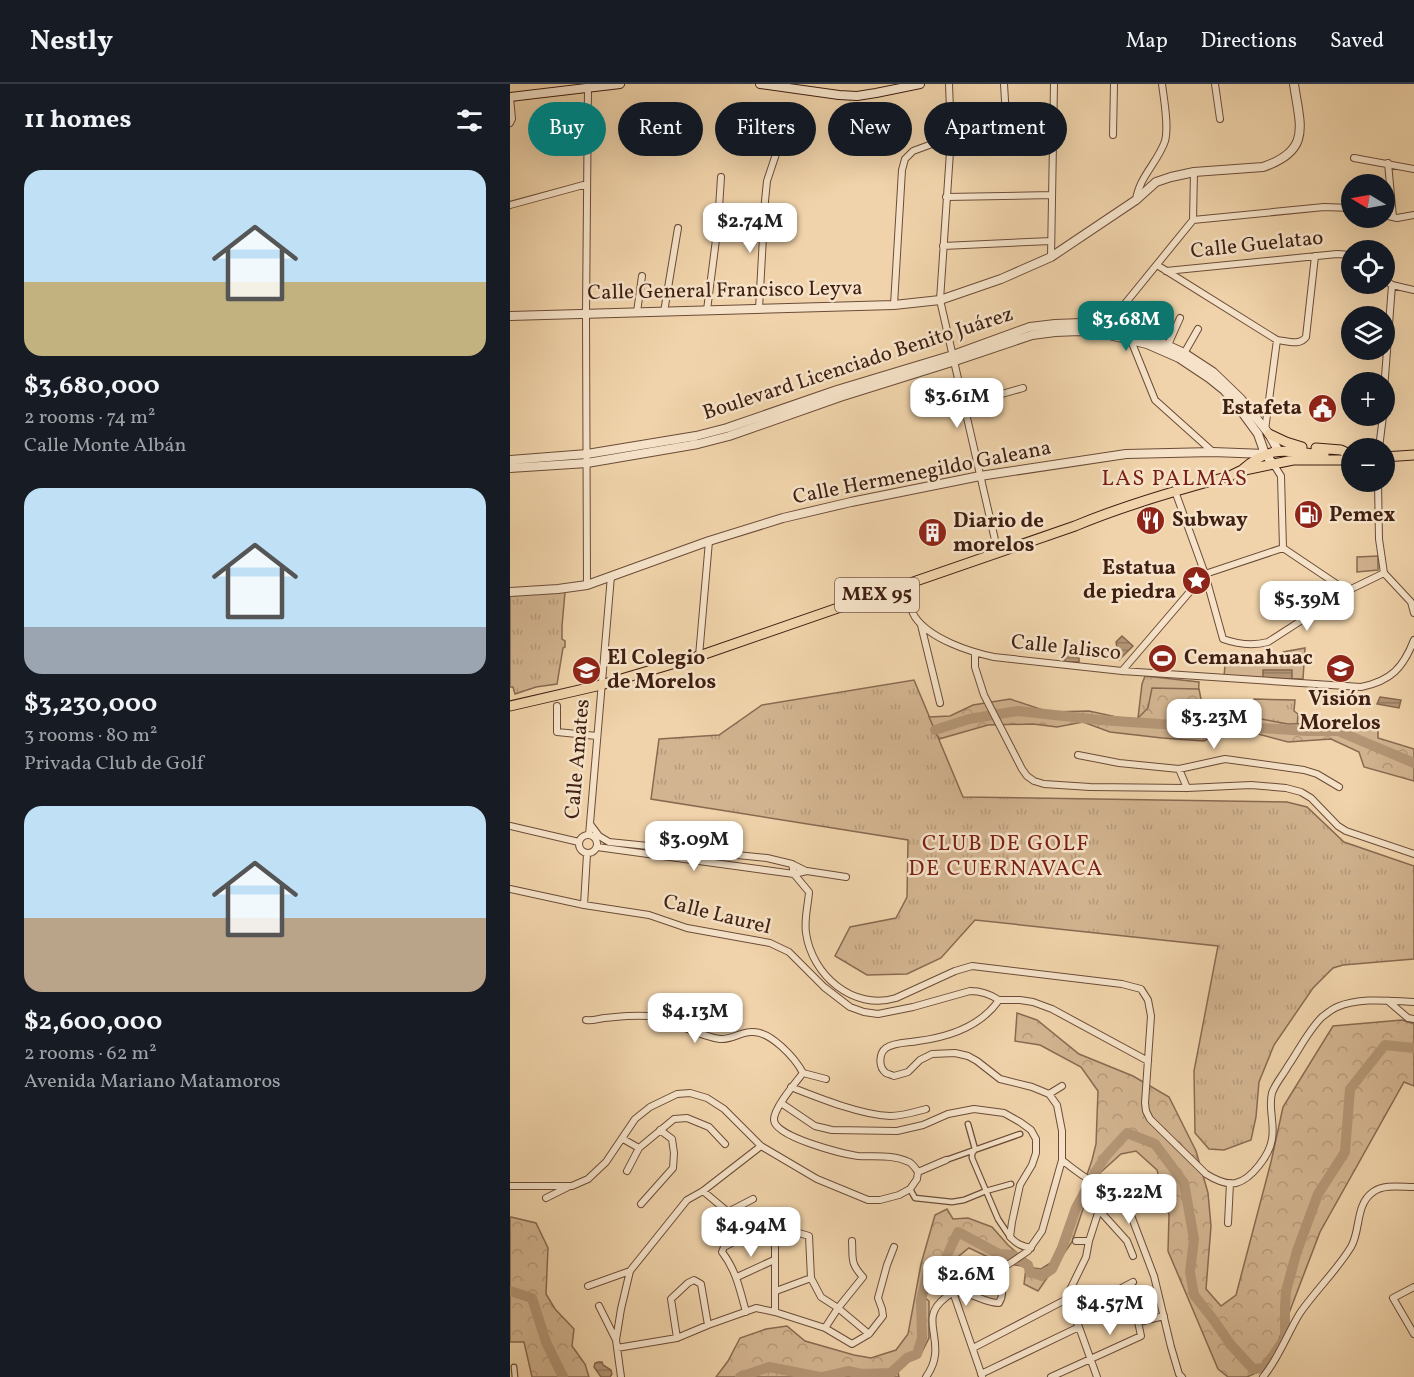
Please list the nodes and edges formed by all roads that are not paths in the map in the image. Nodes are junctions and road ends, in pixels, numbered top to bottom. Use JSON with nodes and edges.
{"nodes":[{"id":1,"x":620,"y":84,"type":"edge"},
{"id":2,"x":760,"y":84,"type":"edge"},
{"id":3,"x":920,"y":84,"type":"edge"},
{"id":4,"x":949,"y":84,"type":"edge"},
{"id":5,"x":1004,"y":84,"type":"edge"},
{"id":6,"x":1054,"y":84,"type":"edge"},
{"id":7,"x":1114,"y":84,"type":"edge"},
{"id":8,"x":1162,"y":84,"type":"edge"},
{"id":9,"x":1215,"y":84,"type":"edge"},
{"id":10,"x":1294,"y":84,"type":"edge"},
{"id":11,"x":589,"y":86,"type":"edge"},
{"id":12,"x":510,"y":97,"type":"edge"},
{"id":13,"x":950,"y":102,"type":"edge"},
{"id":14,"x":1005,"y":102,"type":"edge"},
{"id":15,"x":1220,"y":119,"type":"dead end"},
{"id":16,"x":510,"y":123,"type":"edge"},
{"id":17,"x":1113,"y":135,"type":"dead end"},
{"id":18,"x":924,"y":147,"type":"edge"},
{"id":19,"x":775,"y":156,"type":"edge"},
{"id":20,"x":949,"y":156,"type":"edge"},
{"id":21,"x":1354,"y":158,"type":"dead end"},
{"id":22,"x":1389,"y":164,"type":"junction"},
{"id":23,"x":1414,"y":168,"type":"edge"},
{"id":24,"x":1194,"y":172,"type":"junction"},
{"id":25,"x":1390,"y":174,"type":"edge"},
{"id":26,"x":721,"y":177,"type":"dead end"},
{"id":27,"x":587,"y":184,"type":"junction"},
{"id":28,"x":1052,"y":195,"type":"junction"},
{"id":29,"x":946,"y":197,"type":"junction"},
{"id":30,"x":1136,"y":200,"type":"junction"},
{"id":31,"x":510,"y":205,"type":"edge"},
{"id":32,"x":1341,"y":208,"type":"edge"},
{"id":33,"x":1414,"y":215,"type":"edge"},
{"id":34,"x":1395,"y":217,"type":"edge"},
{"id":35,"x":1193,"y":220,"type":"junction"},
{"id":36,"x":678,"y":228,"type":"dead end"},
{"id":37,"x":1051,"y":241,"type":"junction"},
{"id":38,"x":943,"y":246,"type":"junction"},
{"id":39,"x":1341,"y":254,"type":"edge"},
{"id":40,"x":1315,"y":256,"type":"junction"},
{"id":41,"x":1051,"y":257,"type":"junction"},
{"id":42,"x":1157,"y":265,"type":"junction"},
{"id":43,"x":1166,"y":272,"type":"junction"},
{"id":44,"x":642,"y":276,"type":"dead end"},
{"id":45,"x":1395,"y":286,"type":"edge"},
{"id":46,"x":1414,"y":290,"type":"edge"},
{"id":47,"x":1391,"y":294,"type":"edge"},
{"id":48,"x":940,"y":300,"type":"junction"},
{"id":49,"x":894,"y":305,"type":"junction"},
{"id":50,"x":759,"y":309,"type":"junction"},
{"id":51,"x":708,"y":310,"type":"junction"},
{"id":52,"x":637,"y":312,"type":"junction"},
{"id":53,"x":664,"y":312,"type":"junction"},
{"id":54,"x":586,"y":313,"type":"junction"},
{"id":55,"x":510,"y":316,"type":"edge"},
{"id":56,"x":1180,"y":318,"type":"dead end"},
{"id":57,"x":1198,"y":329,"type":"dead end"},
{"id":58,"x":1106,"y":330,"type":"junction"},
{"id":59,"x":1129,"y":335,"type":"junction"},
{"id":60,"x":1277,"y":340,"type":"junction"},
{"id":61,"x":1168,"y":345,"type":"junction"},
{"id":62,"x":1182,"y":356,"type":"junction"},
{"id":63,"x":954,"y":358,"type":"junction"},
{"id":64,"x":1385,"y":372,"type":"edge"},
{"id":65,"x":1023,"y":388,"type":"dead end"},
{"id":66,"x":963,"y":405,"type":"junction"},
{"id":67,"x":728,"y":432,"type":"junction"},
{"id":68,"x":1267,"y":432,"type":"junction"},
{"id":69,"x":1278,"y":450,"type":"junction"},
{"id":70,"x":1341,"y":450,"type":"edge"},
{"id":71,"x":1213,"y":452,"type":"junction"},
{"id":72,"x":586,"y":454,"type":"junction"},
{"id":73,"x":1265,"y":454,"type":"junction"},
{"id":74,"x":1414,"y":455,"type":"edge"},
{"id":75,"x":1341,"y":456,"type":"edge"},
{"id":76,"x":1395,"y":456,"type":"edge"},
{"id":77,"x":510,"y":460,"type":"edge"},
{"id":78,"x":1341,"y":460,"type":"edge"},
{"id":79,"x":587,"y":463,"type":"junction"},
{"id":80,"x":1274,"y":465,"type":"junction"},
{"id":81,"x":510,"y":468,"type":"edge"},
{"id":82,"x":1240,"y":471,"type":"junction"},
{"id":83,"x":980,"y":476,"type":"junction"},
{"id":84,"x":1174,"y":491,"type":"junction"},
{"id":85,"x":1378,"y":492,"type":"edge"},
{"id":86,"x":709,"y":541,"type":"junction"},
{"id":87,"x":1283,"y":548,"type":"junction"},
{"id":88,"x":998,"y":553,"type":"junction"},
{"id":89,"x":1384,"y":573,"type":"junction"},
{"id":90,"x":1205,"y":574,"type":"junction"},
{"id":91,"x":610,"y":576,"type":"junction"},
{"id":92,"x":587,"y":585,"type":"junction"},
{"id":93,"x":906,"y":585,"type":"junction"},
{"id":94,"x":1347,"y":591,"type":"junction"},
{"id":95,"x":510,"y":592,"type":"edge"},
{"id":96,"x":1414,"y":613,"type":"edge"},
{"id":97,"x":921,"y":624,"type":"junction"},
{"id":98,"x":1414,"y":640,"type":"edge"},
{"id":99,"x":975,"y":653,"type":"junction"},
{"id":100,"x":699,"y":656,"type":"junction"},
{"id":101,"x":1122,"y":671,"type":"junction"},
{"id":102,"x":601,"y":685,"type":"junction"},
{"id":103,"x":940,"y":703,"type":"dead end"},
{"id":104,"x":510,"y":706,"type":"edge"},
{"id":105,"x":557,"y":706,"type":"dead end"},
{"id":106,"x":597,"y":736,"type":"junction"},
{"id":107,"x":1078,"y":755,"type":"dead end"},
{"id":108,"x":1179,"y":769,"type":"junction"},
{"id":109,"x":1339,"y":787,"type":"dead end"},
{"id":110,"x":1187,"y":788,"type":"junction"},
{"id":111,"x":590,"y":824,"type":"junction"},
{"id":112,"x":510,"y":826,"type":"edge"},
{"id":113,"x":589,"y":835,"type":"junction"},
{"id":114,"x":579,"y":842,"type":"junction"},
{"id":115,"x":597,"y":847,"type":"junction"},
{"id":116,"x":587,"y":854,"type":"junction"},
{"id":117,"x":1414,"y":854,"type":"edge"},
{"id":118,"x":792,"y":864,"type":"junction"},
{"id":119,"x":807,"y":871,"type":"junction"},
{"id":120,"x":794,"y":874,"type":"junction"},
{"id":121,"x":846,"y":878,"type":"dead end"},
{"id":122,"x":510,"y":889,"type":"edge"},
{"id":123,"x":584,"y":905,"type":"junction"},
{"id":124,"x":999,"y":1000,"type":"junction"},
{"id":125,"x":1387,"y":1000,"type":"junction"},
{"id":126,"x":1414,"y":1002,"type":"edge"},
{"id":127,"x":1414,"y":1019,"type":"edge"},
{"id":128,"x":586,"y":1020,"type":"dead end"},
{"id":129,"x":1148,"y":1061,"type":"junction"},
{"id":130,"x":803,"y":1073,"type":"junction"},
{"id":131,"x":826,"y":1079,"type":"dead end"},
{"id":132,"x":1062,"y":1086,"type":"dead end"},
{"id":133,"x":791,"y":1087,"type":"junction"},
{"id":134,"x":1049,"y":1094,"type":"junction"},
{"id":135,"x":781,"y":1103,"type":"junction"},
{"id":136,"x":926,"y":1109,"type":"dead end"},
{"id":137,"x":968,"y":1124,"type":"dead end"},
{"id":138,"x":660,"y":1130,"type":"junction"},
{"id":139,"x":1020,"y":1134,"type":"dead end"},
{"id":140,"x":623,"y":1139,"type":"junction"},
{"id":141,"x":725,"y":1144,"type":"dead end"},
{"id":142,"x":761,"y":1146,"type":"junction"},
{"id":143,"x":639,"y":1148,"type":"junction"},
{"id":144,"x":975,"y":1149,"type":"junction"},
{"id":145,"x":946,"y":1160,"type":"joint"},
{"id":146,"x":1062,"y":1160,"type":"junction"},
{"id":147,"x":627,"y":1171,"type":"dead end"},
{"id":148,"x":918,"y":1172,"type":"junction"},
{"id":149,"x":1230,"y":1183,"type":"junction"},
{"id":150,"x":1011,"y":1184,"type":"dead end"},
{"id":151,"x":510,"y":1186,"type":"edge"},
{"id":152,"x":572,"y":1186,"type":"junction"},
{"id":153,"x":1414,"y":1187,"type":"edge"},
{"id":154,"x":910,"y":1189,"type":"junction"},
{"id":155,"x":703,"y":1191,"type":"junction"},
{"id":156,"x":986,"y":1191,"type":"junction"},
{"id":157,"x":546,"y":1198,"type":"dead end"},
{"id":158,"x":753,"y":1199,"type":"dead end"},
{"id":159,"x":641,"y":1204,"type":"dead end"},
{"id":160,"x":1228,"y":1224,"type":"dead end"},
{"id":161,"x":775,"y":1226,"type":"junction"},
{"id":162,"x":1010,"y":1237,"type":"junction"},
{"id":163,"x":852,"y":1241,"type":"dead end"},
{"id":164,"x":1076,"y":1241,"type":"dead end"},
{"id":165,"x":1089,"y":1241,"type":"junction"},
{"id":166,"x":894,"y":1247,"type":"dead end"},
{"id":167,"x":1031,"y":1248,"type":"junction"},
{"id":168,"x":1133,"y":1256,"type":"dead end"},
{"id":169,"x":774,"y":1260,"type":"junction"},
{"id":170,"x":630,"y":1271,"type":"junction"},
{"id":171,"x":737,"y":1277,"type":"junction"},
{"id":172,"x":811,"y":1278,"type":"junction"},
{"id":173,"x":1133,"y":1282,"type":"dead end"},
{"id":174,"x":588,"y":1286,"type":"dead end"},
{"id":175,"x":1414,"y":1287,"type":"edge"},
{"id":176,"x":776,"y":1291,"type":"junction"},
{"id":177,"x":953,"y":1292,"type":"junction"},
{"id":178,"x":1065,"y":1300,"type":"junction"},
{"id":179,"x":599,"y":1306,"type":"dead end"},
{"id":180,"x":838,"y":1308,"type":"junction"},
{"id":181,"x":746,"y":1312,"type":"junction"},
{"id":182,"x":775,"y":1312,"type":"junction"},
{"id":183,"x":1136,"y":1312,"type":"dead end"},
{"id":184,"x":1072,"y":1314,"type":"junction"},
{"id":185,"x":1164,"y":1316,"type":"junction"},
{"id":186,"x":1139,"y":1322,"type":"junction"},
{"id":187,"x":708,"y":1325,"type":"junction"},
{"id":188,"x":1079,"y":1327,"type":"junction"},
{"id":189,"x":825,"y":1328,"type":"junction"},
{"id":190,"x":869,"y":1334,"type":"junction"},
{"id":191,"x":1414,"y":1334,"type":"edge"},
{"id":192,"x":677,"y":1338,"type":"junction"},
{"id":193,"x":616,"y":1340,"type":"junction"},
{"id":194,"x":617,"y":1348,"type":"junction"},
{"id":195,"x":973,"y":1348,"type":"junction"},
{"id":196,"x":1090,"y":1358,"type":"junction"},
{"id":197,"x":514,"y":1367,"type":"dead end"},
{"id":198,"x":982,"y":1376,"type":"edge"},
{"id":199,"x":515,"y":1377,"type":"edge"},
{"id":200,"x":621,"y":1377,"type":"edge"},
{"id":201,"x":926,"y":1377,"type":"edge"},
{"id":202,"x":1052,"y":1377,"type":"edge"},
{"id":203,"x":1097,"y":1377,"type":"edge"},
{"id":204,"x":1182,"y":1377,"type":"edge"},
{"id":205,"x":1263,"y":1377,"type":"edge"}],
"edges":[{"from":1,"to":11,"type":"main road"},
{"from":2,"to":3,"type":"main road"},
{"from":4,"to":13,"type":"street"},
{"from":5,"to":14,"type":"street"},
{"from":6,"to":28,"type":"street"},
{"from":7,"to":17,"type":"street"},
{"from":8,"to":30,"type":"street"},
{"from":9,"to":15,"type":"street"},
{"from":10,"to":24,"type":"street","name":"Calle General Francisco Leyva"},
{"from":11,"to":12,"type":"main road"},
{"from":11,"to":27,"type":"street"},
{"from":12,"to":16,"type":"street"},
{"from":18,"to":49,"type":"street"},
{"from":19,"to":50,"type":"street"},
{"from":20,"to":29,"type":"street"},
{"from":21,"to":22,"type":"street"},
{"from":22,"to":23,"type":"street"},
{"from":22,"to":25,"type":"street"},
{"from":24,"to":30,"type":"street","name":"Calle General Francisco Leyva"},
{"from":24,"to":35,"type":"street"},
{"from":26,"to":51,"type":"street"},
{"from":27,"to":31,"type":"street"},
{"from":27,"to":54,"type":"street"},
{"from":28,"to":29,"type":"street"},
{"from":28,"to":37,"type":"street"},
{"from":29,"to":38,"type":"street"},
{"from":30,"to":41,"type":"street","name":"Calle General Francisco Leyva"},
{"from":32,"to":35,"type":"street"},
{"from":33,"to":34,"type":"street"},
{"from":35,"to":42,"type":"street"},
{"from":36,"to":53,"type":"street"},
{"from":37,"to":38,"type":"street"},
{"from":37,"to":41,"type":"street"},
{"from":38,"to":48,"type":"street"},
{"from":39,"to":40,"type":"street","name":"Calle Guelatao"},
{"from":40,"to":43,"type":"street","name":"Calle Guelatao"},
{"from":40,"to":60,"type":"street"},
{"from":41,"to":48,"type":"street","name":"Calle General Francisco Leyva"},
{"from":42,"to":43,"type":"street"},
{"from":42,"to":58,"type":"street"},
{"from":43,"to":60,"type":"street"},
{"from":44,"to":52,"type":"street"},
{"from":45,"to":46,"type":"street"},
{"from":47,"to":64,"type":"street"},
{"from":48,"to":49,"type":"street","name":"Calle General Francisco Leyva"},
{"from":48,"to":63,"type":"street"},
{"from":49,"to":50,"type":"street","name":"Calle General Francisco Leyva"},
{"from":50,"to":51,"type":"street","name":"Calle General Francisco Leyva"},
{"from":51,"to":53,"type":"street","name":"Calle General Francisco Leyva"},
{"from":52,"to":53,"type":"street","name":"Calle General Francisco Leyva"},
{"from":52,"to":54,"type":"street","name":"Calle General Francisco Leyva"},
{"from":54,"to":55,"type":"street","name":"Calle General Francisco Leyva"},
{"from":54,"to":72,"type":"street"},
{"from":56,"to":61,"type":"street"},
{"from":57,"to":62,"type":"street"},
{"from":58,"to":59,"type":"street","name":"Boulevard Licenciado Benito Juárez"},
{"from":58,"to":63,"type":"street","name":"Boulevard Licenciado Benito Juárez"},
{"from":59,"to":61,"type":"street","name":"Boulevard Licenciado Benito Juárez"},
{"from":59,"to":62,"type":"street","name":"Boulevard Licenciado Benito Juárez"},
{"from":59,"to":71,"type":"street"},
{"from":60,"to":68,"type":"street"},
{"from":61,"to":62,"type":"street","name":"Boulevard Licenciado Benito Juárez"},
{"from":62,"to":68,"type":"street","name":"Boulevard Licenciado Benito Juárez"},
{"from":62,"to":73,"type":"street","name":"Boulevard Licenciado Benito Juárez"},
{"from":63,"to":66,"type":"street"},
{"from":63,"to":67,"type":"street","name":"Boulevard Licenciado Benito Juárez"},
{"from":65,"to":66,"type":"street"},
{"from":66,"to":83,"type":"street"},
{"from":67,"to":72,"type":"street","name":"Boulevard Licenciado Benito Juárez"},
{"from":67,"to":79,"type":"street","name":"Boulevard Licenciado Benito Juárez"},
{"from":68,"to":69,"type":"street","name":"Boulevard Licenciado Benito Juárez"},
{"from":68,"to":70,"type":"main road"},
{"from":69,"to":73,"type":"main road","number":"MEX 95"},
{"from":69,"to":75,"type":"main road","number":"MEX 95"},
{"from":71,"to":73,"type":"street","name":"Calle Hermenegildo Galeana"},
{"from":71,"to":83,"type":"street","name":"Calle Hermenegildo Galeana"},
{"from":72,"to":77,"type":"street","name":"Boulevard Licenciado Benito Juárez"},
{"from":72,"to":79,"type":"street"},
{"from":73,"to":80,"type":"street"},
{"from":73,"to":82,"type":"main road","number":"MEX 95"},
{"from":74,"to":76,"type":"main road"},
{"from":78,"to":80,"type":"main road","number":"MEX 95"},
{"from":79,"to":81,"type":"street","name":"Boulevard Licenciado Benito Juárez"},
{"from":79,"to":92,"type":"street"},
{"from":80,"to":82,"type":"main road","number":"MEX 95"},
{"from":80,"to":87,"type":"street"},
{"from":82,"to":84,"type":"main road","number":"MEX 95"},
{"from":83,"to":86,"type":"street","name":"Calle Hermenegildo Galeana"},
{"from":83,"to":88,"type":"street"},
{"from":84,"to":88,"type":"main road","number":"MEX 95"},
{"from":84,"to":90,"type":"street"},
{"from":85,"to":89,"type":"street"},
{"from":86,"to":91,"type":"street","name":"Calle Hermenegildo Galeana"},
{"from":86,"to":100,"type":"street"},
{"from":87,"to":90,"type":"street"},
{"from":87,"to":94,"type":"street"},
{"from":88,"to":93,"type":"main road","number":"MEX 95"},
{"from":89,"to":94,"type":"street"},
{"from":89,"to":96,"type":"street"},
{"from":90,"to":94,"type":"street"},
{"from":90,"to":101,"type":"street"},
{"from":91,"to":92,"type":"street","name":"Calle Hermenegildo Galeana"},
{"from":91,"to":102,"type":"street","name":"Calle Amates"},
{"from":92,"to":95,"type":"street","name":"Calle Hermenegildo Galeana"},
{"from":93,"to":97,"type":"street"},
{"from":93,"to":100,"type":"main road","number":"MEX 95"},
{"from":97,"to":99,"type":"street","name":"Calle Jalisco"},
{"from":97,"to":103,"type":"street"},
{"from":98,"to":101,"type":"street","name":"Calle Jalisco"},
{"from":99,"to":101,"type":"street","name":"Calle Jalisco"},
{"from":99,"to":110,"type":"street"},
{"from":100,"to":102,"type":"main road","number":"MEX 95"},
{"from":102,"to":104,"type":"main road","number":"MEX 95"},
{"from":102,"to":106,"type":"street","name":"Calle Amates"},
{"from":105,"to":106,"type":"street"},
{"from":106,"to":111,"type":"street","name":"Calle Amates"},
{"from":107,"to":108,"type":"street"},
{"from":108,"to":109,"type":"street"},
{"from":108,"to":110,"type":"street"},
{"from":110,"to":117,"type":"street"},
{"from":111,"to":113,"type":"street","name":"Calle Amates"},
{"from":111,"to":118,"type":"street"},
{"from":112,"to":114,"type":"street"},
{"from":113,"to":114,"type":"street"},
{"from":113,"to":115,"type":"street"},
{"from":114,"to":116,"type":"street"},
{"from":115,"to":116,"type":"street"},
{"from":115,"to":120,"type":"street"},
{"from":116,"to":123,"type":"street"},
{"from":118,"to":119,"type":"street"},
{"from":118,"to":120,"type":"street"},
{"from":119,"to":120,"type":"street"},
{"from":119,"to":121,"type":"street"},
{"from":120,"to":129,"type":"street"},
{"from":122,"to":123,"type":"street","name":"Calle Laurel"},
{"from":123,"to":124,"type":"street","name":"Calle Laurel"},
{"from":124,"to":129,"type":"street","name":"Calle Laurel"},
{"from":124,"to":134,"type":"street"},
{"from":125,"to":126,"type":"street"},
{"from":125,"to":127,"type":"street"},
{"from":125,"to":149,"type":"street"},
{"from":128,"to":130,"type":"street"},
{"from":129,"to":149,"type":"street"},
{"from":130,"to":131,"type":"street"},
{"from":130,"to":133,"type":"street"},
{"from":132,"to":134,"type":"street"},
{"from":133,"to":135,"type":"street"},
{"from":133,"to":136,"type":"street"},
{"from":134,"to":146,"type":"street"},
{"from":135,"to":148,"type":"street"},
{"from":135,"to":162,"type":"street"},
{"from":137,"to":144,"type":"street"},
{"from":138,"to":141,"type":"street"},
{"from":138,"to":143,"type":"street"},
{"from":138,"to":159,"type":"street"},
{"from":139,"to":144,"type":"street"},
{"from":140,"to":142,"type":"street"},
{"from":140,"to":143,"type":"street"},
{"from":140,"to":152,"type":"street"},
{"from":142,"to":154,"type":"street"},
{"from":142,"to":155,"type":"street"},
{"from":143,"to":147,"type":"street"},
{"from":144,"to":145,"type":"street"},
{"from":144,"to":156,"type":"street"},
{"from":145,"to":148,"type":"street"},
{"from":146,"to":167,"type":"street"},
{"from":146,"to":185,"type":"street"},
{"from":148,"to":154,"type":"street"},
{"from":149,"to":160,"type":"street"},
{"from":150,"to":156,"type":"street"},
{"from":151,"to":152,"type":"street"},
{"from":152,"to":157,"type":"street"},
{"from":153,"to":205,"type":"street"},
{"from":154,"to":156,"type":"street"},
{"from":155,"to":158,"type":"street"},
{"from":155,"to":170,"type":"street"},
{"from":156,"to":162,"type":"street"},
{"from":161,"to":169,"type":"street"},
{"from":161,"to":171,"type":"street"},
{"from":161,"to":172,"type":"street"},
{"from":162,"to":167,"type":"street"},
{"from":163,"to":180,"type":"street"},
{"from":164,"to":165,"type":"street"},
{"from":165,"to":168,"type":"street"},
{"from":165,"to":178,"type":"street"},
{"from":166,"to":190,"type":"street"},
{"from":167,"to":177,"type":"street"},
{"from":169,"to":171,"type":"street"},
{"from":169,"to":176,"type":"street"},
{"from":170,"to":174,"type":"street"},
{"from":170,"to":193,"type":"street"},
{"from":171,"to":181,"type":"street"},
{"from":172,"to":176,"type":"street"},
{"from":172,"to":180,"type":"street"},
{"from":173,"to":184,"type":"street"},
{"from":175,"to":191,"type":"street"},
{"from":176,"to":182,"type":"street"},
{"from":177,"to":195,"type":"street"},
{"from":177,"to":201,"type":"street"},
{"from":178,"to":184,"type":"street"},
{"from":178,"to":195,"type":"street"},
{"from":179,"to":193,"type":"street"},
{"from":180,"to":189,"type":"street"},
{"from":180,"to":190,"type":"street"},
{"from":181,"to":182,"type":"street"},
{"from":181,"to":187,"type":"street"},
{"from":182,"to":189,"type":"street"},
{"from":183,"to":186,"type":"street"},
{"from":184,"to":188,"type":"street"},
{"from":185,"to":186,"type":"street"},
{"from":185,"to":204,"type":"street"},
{"from":186,"to":196,"type":"street"},
{"from":187,"to":192,"type":"street"},
{"from":187,"to":192,"type":"street"},
{"from":188,"to":196,"type":"street"},
{"from":188,"to":198,"type":"street"},
{"from":189,"to":190,"type":"street"},
{"from":192,"to":194,"type":"street"},
{"from":193,"to":194,"type":"street"},
{"from":194,"to":200,"type":"street"},
{"from":195,"to":198,"type":"street"},
{"from":196,"to":202,"type":"street"},
{"from":196,"to":203,"type":"street"},
{"from":197,"to":199,"type":"street"}]}
